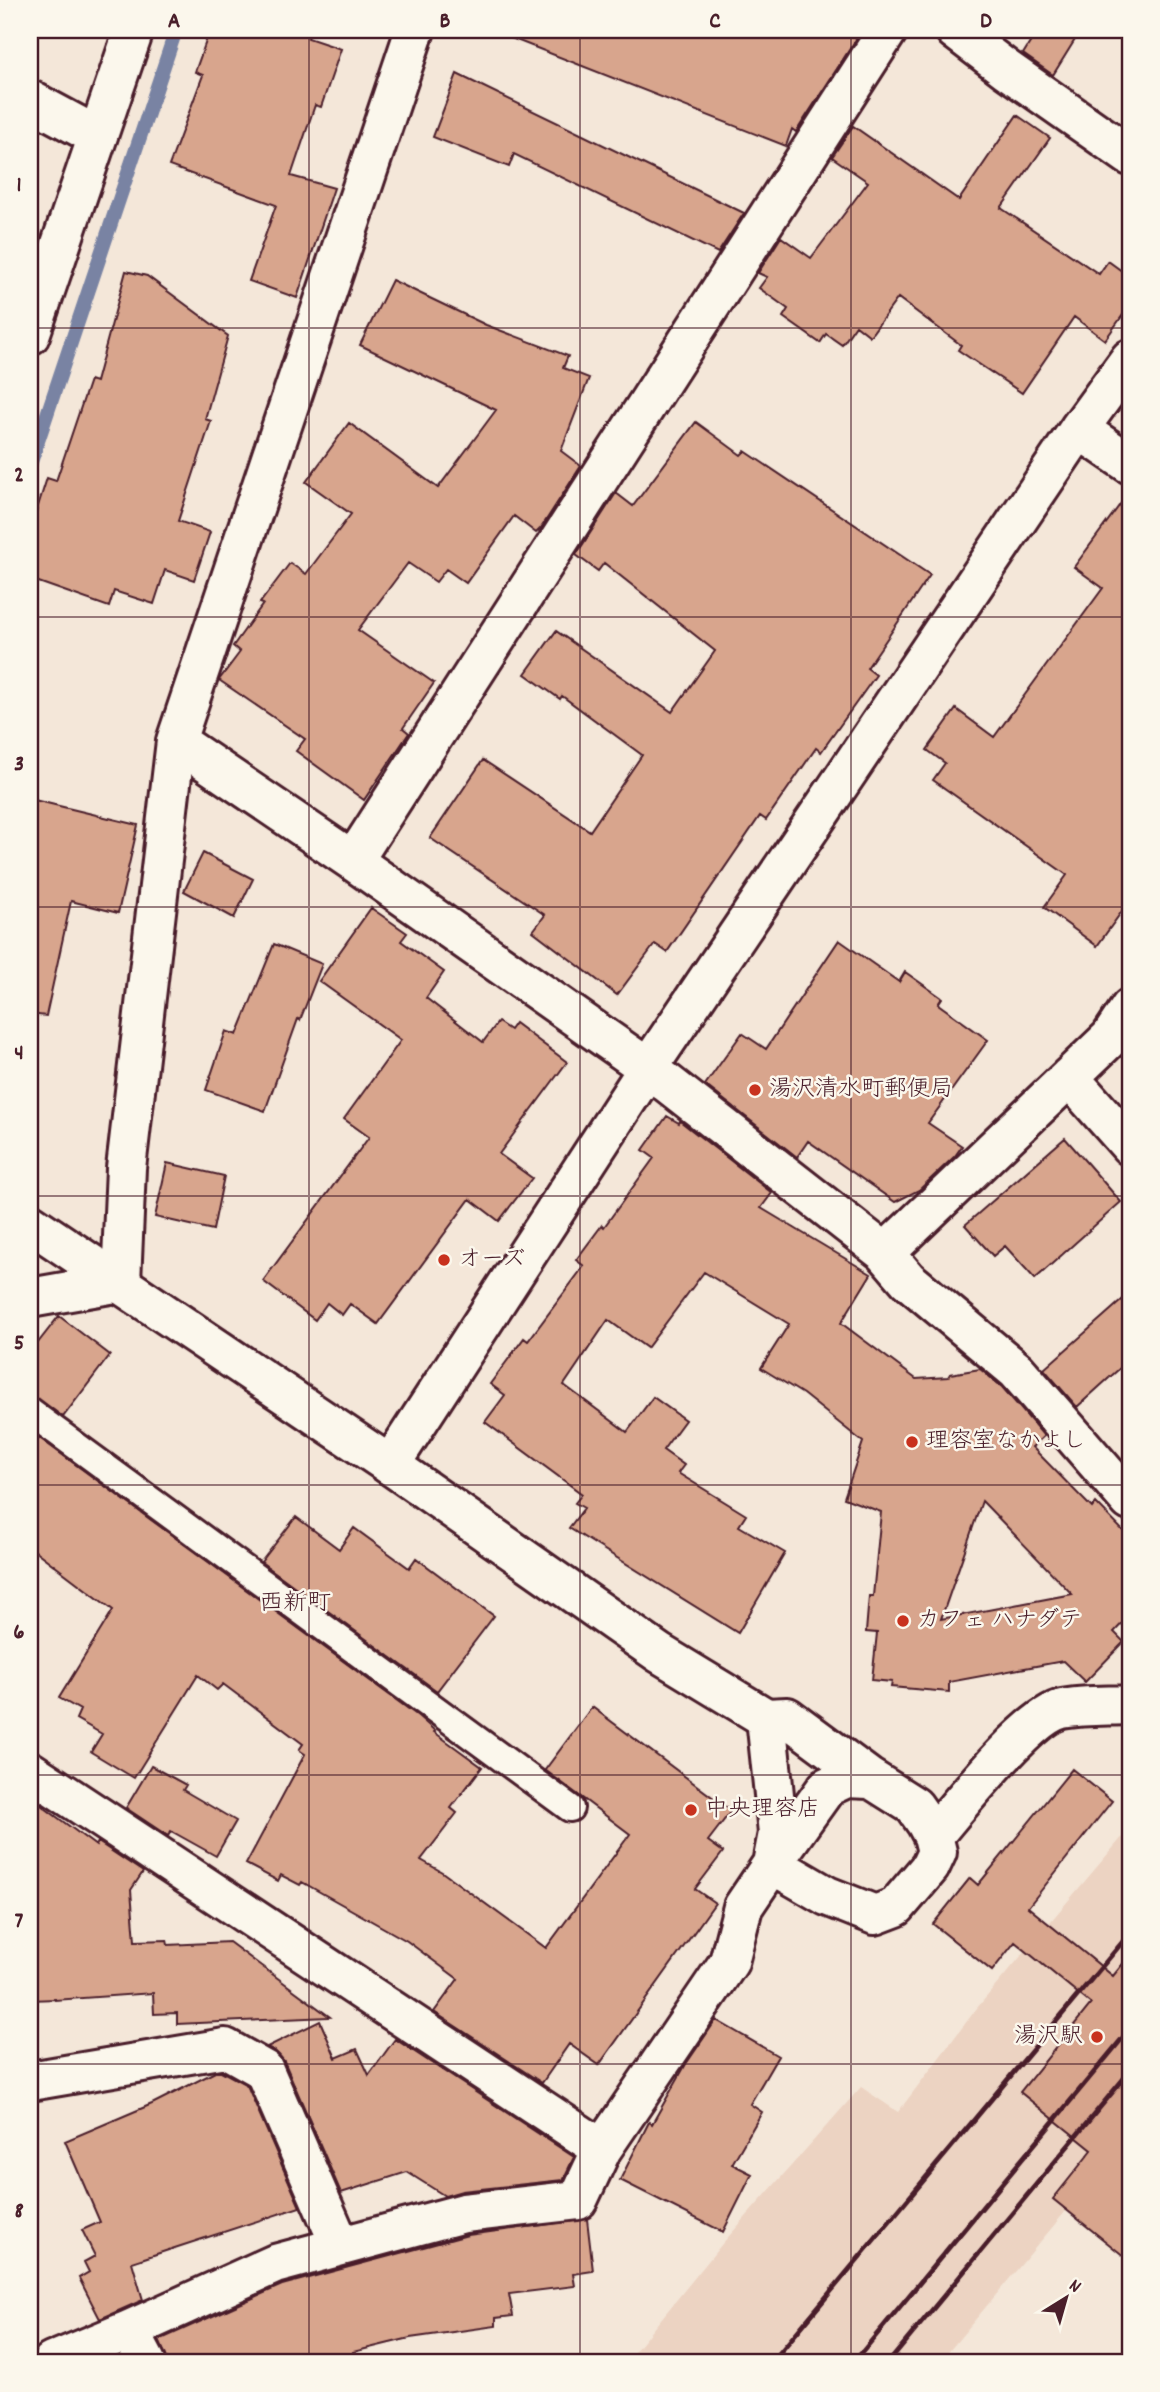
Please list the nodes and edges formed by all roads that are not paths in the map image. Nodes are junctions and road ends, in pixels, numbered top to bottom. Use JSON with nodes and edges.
{"nodes":[{"id":1,"x":134,"y":30,"type":"edge"},
{"id":2,"x":415,"y":30,"type":"edge"},
{"id":3,"x":888,"y":30,"type":"edge"},
{"id":4,"x":955,"y":30,"type":"edge"},
{"id":5,"x":30,"y":100,"type":"edge"},
{"id":6,"x":97,"y":136,"type":"junction"},
{"id":7,"x":1130,"y":156,"type":"edge"},
{"id":8,"x":30,"y":335,"type":"edge"},
{"id":9,"x":1130,"y":359,"type":"edge"},
{"id":10,"x":1079,"y":429,"type":"junction"},
{"id":11,"x":1130,"y":464,"type":"edge"},
{"id":12,"x":176,"y":741,"type":"junction"},
{"id":13,"x":353,"y":861,"type":"junction"},
{"id":14,"x":1130,"y":1008,"type":"edge"},
{"id":15,"x":648,"y":1068,"type":"junction"},
{"id":16,"x":1069,"y":1077,"type":"junction"},
{"id":17,"x":1130,"y":1146,"type":"edge"},
{"id":18,"x":30,"y":1223,"type":"edge"},
{"id":19,"x":884,"y":1253,"type":"junction"},
{"id":20,"x":121,"y":1282,"type":"junction"},
{"id":21,"x":30,"y":1298,"type":"edge"},
{"id":22,"x":30,"y":1412,"type":"edge"},
{"id":23,"x":390,"y":1465,"type":"junction"},
{"id":24,"x":1130,"y":1501,"type":"edge"},
{"id":25,"x":1130,"y":1703,"type":"edge"},
{"id":26,"x":766,"y":1718,"type":"junction"},
{"id":27,"x":30,"y":1771,"type":"edge"},
{"id":28,"x":868,"y":1777,"type":"junction"},
{"id":29,"x":570,"y":1808,"type":"dead end"},
{"id":30,"x":933,"y":1836,"type":"junction"},
{"id":31,"x":772,"y":1864,"type":"junction"},
{"id":32,"x":30,"y":2081,"type":"edge"},
{"id":33,"x":602,"y":2149,"type":"junction"},
{"id":34,"x":340,"y":2245,"type":"junction"},
{"id":35,"x":137,"y":2346,"type":"edge"},
{"id":36,"x":52,"y":2362,"type":"edge"}],
"edges":[{"from":1,"to":6,"type":"street"},
{"from":2,"to":12,"type":"street"},
{"from":3,"to":13,"type":"street"},
{"from":4,"to":7,"type":"street"},
{"from":5,"to":6,"type":"street"},
{"from":6,"to":8,"type":"street"},
{"from":9,"to":10,"type":"street"},
{"from":10,"to":11,"type":"street"},
{"from":10,"to":15,"type":"street"},
{"from":12,"to":13,"type":"street"},
{"from":12,"to":20,"type":"street"},
{"from":13,"to":15,"type":"street"},
{"from":14,"to":16,"type":"street"},
{"from":15,"to":19,"type":"street"},
{"from":15,"to":23,"type":"street"},
{"from":16,"to":17,"type":"street"},
{"from":16,"to":19,"type":"street"},
{"from":18,"to":20,"type":"street"},
{"from":19,"to":24,"type":"street"},
{"from":20,"to":21,"type":"street"},
{"from":20,"to":23,"type":"street"},
{"from":22,"to":29,"type":"lane"},
{"from":23,"to":26,"type":"street"},
{"from":25,"to":30,"type":"street"},
{"from":26,"to":28,"type":"street"},
{"from":26,"to":31,"type":"street"},
{"from":27,"to":33,"type":"street"},
{"from":28,"to":30,"type":"street"},
{"from":28,"to":31,"type":"street"},
{"from":30,"to":31,"type":"street"},
{"from":31,"to":33,"type":"street"},
{"from":32,"to":34,"type":"street"},
{"from":33,"to":34,"type":"street"},
{"from":34,"to":35,"type":"street"},
{"from":35,"to":36,"type":"street"}]}
